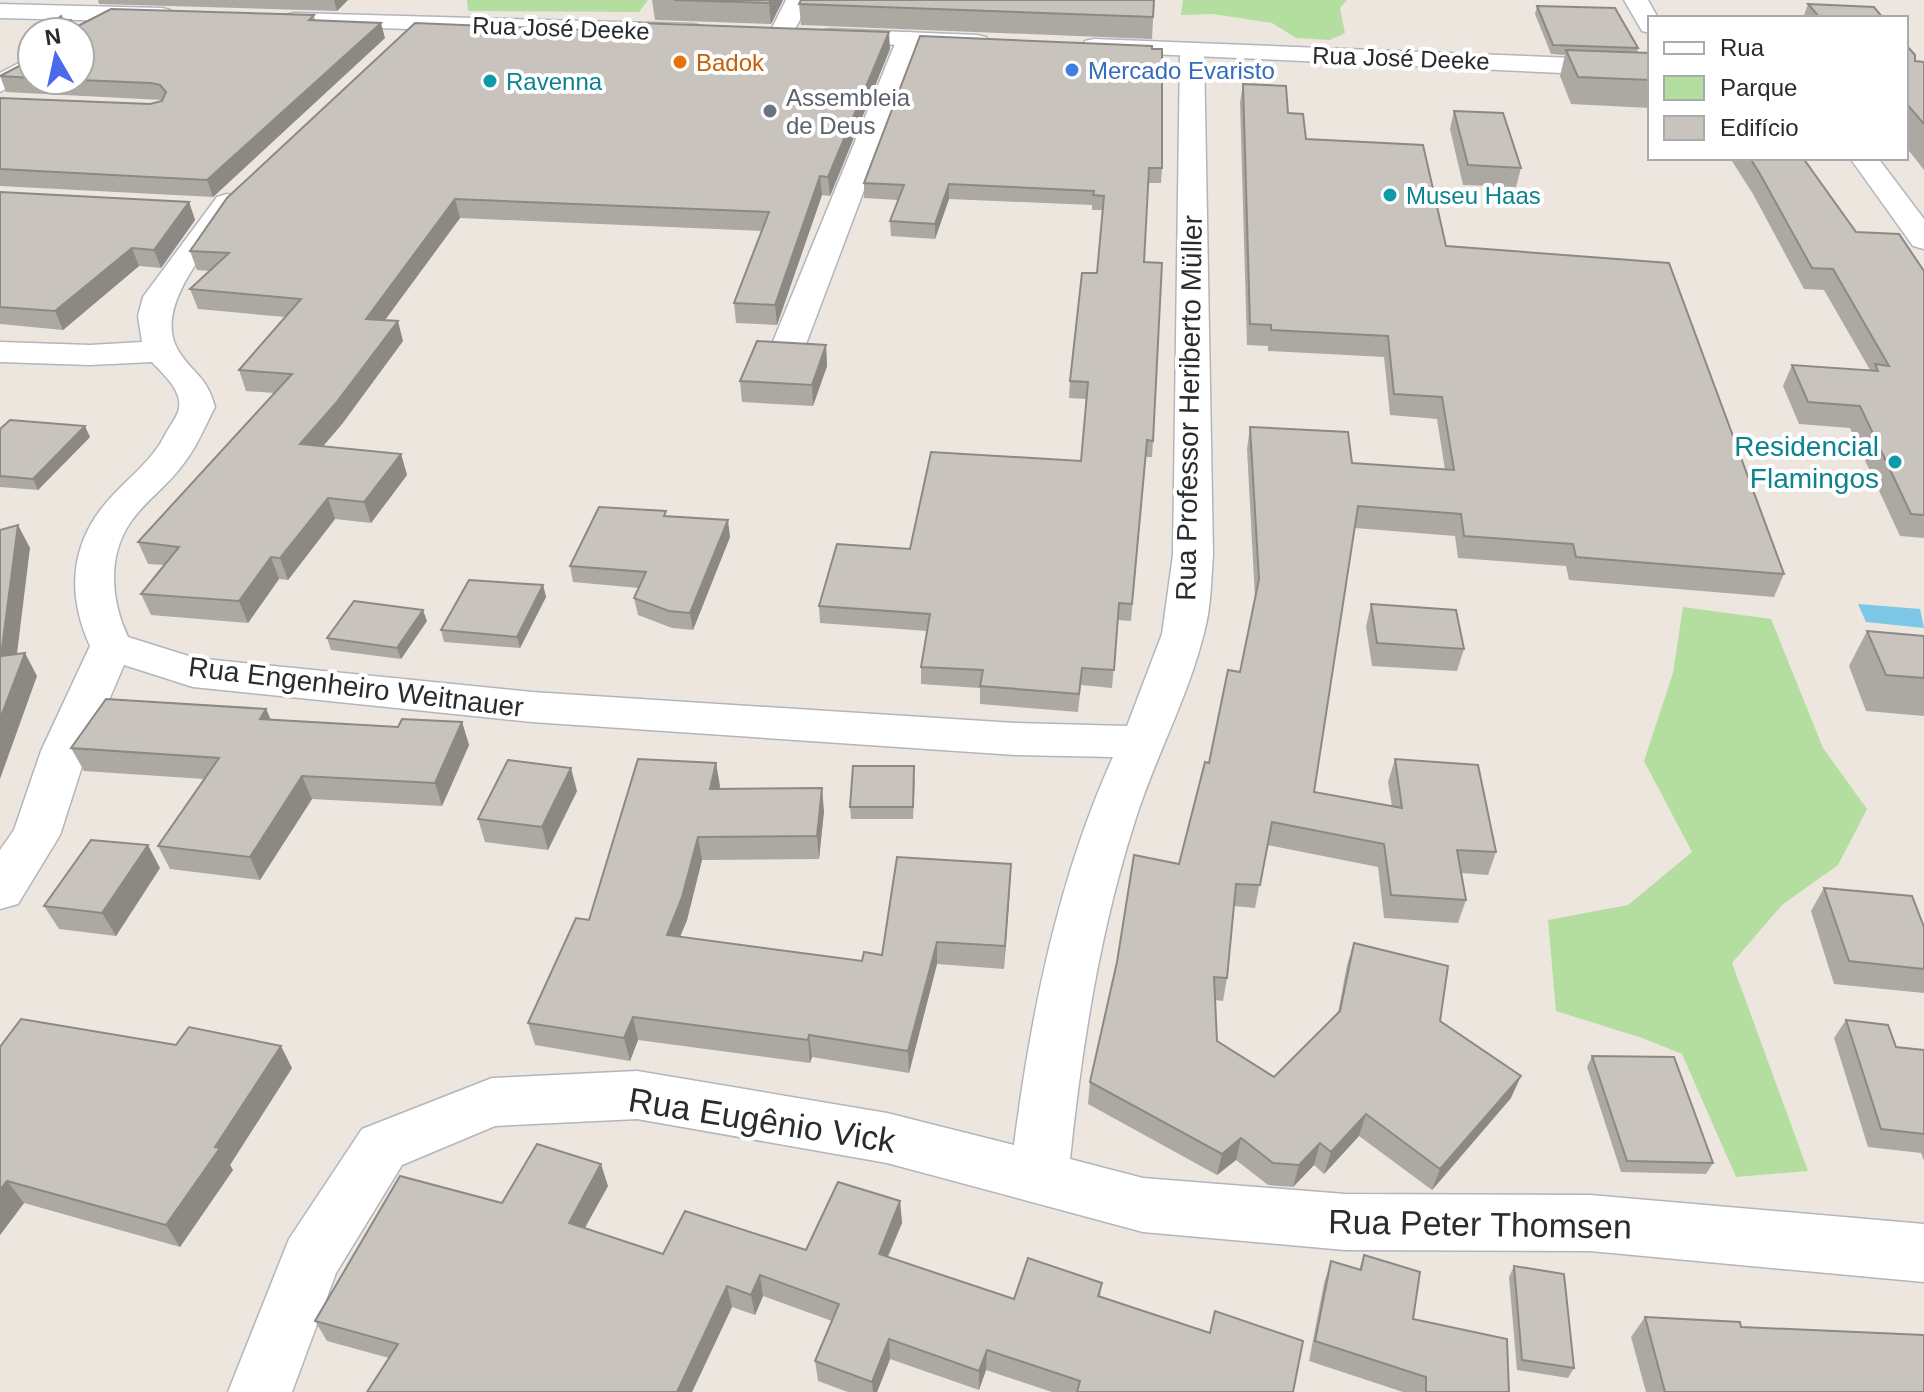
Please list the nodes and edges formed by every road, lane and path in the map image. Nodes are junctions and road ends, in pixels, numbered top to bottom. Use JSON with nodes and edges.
{"nodes":[{"id":1,"x":798,"y":0,"type":"edge"},
{"id":2,"x":1636,"y":0,"type":"edge"},
{"id":3,"x":0,"y":11,"type":"edge"},
{"id":4,"x":420,"y":12,"type":"edge"},
{"id":5,"x":112,"y":14,"type":"junction"},
{"id":6,"x":191,"y":16,"type":"edge"},
{"id":7,"x":269,"y":19,"type":"edge"},
{"id":8,"x":1648,"y":22,"type":"edge"},
{"id":9,"x":96,"y":24,"type":"edge"},
{"id":10,"x":710,"y":32,"type":"edge"},
{"id":11,"x":754,"y":33,"type":"edge"},
{"id":12,"x":781,"y":34,"type":"junction"},
{"id":13,"x":909,"y":39,"type":"junction"},
{"id":14,"x":999,"y":43,"type":"edge"},
{"id":15,"x":1074,"y":45,"type":"edge"},
{"id":16,"x":1192,"y":50,"type":"junction"},
{"id":17,"x":386,"y":57,"type":"edge"},
{"id":18,"x":1648,"y":69,"type":"edge"},
{"id":19,"x":1865,"y":160,"type":"edge"},
{"id":20,"x":219,"y":201,"type":"dead end"},
{"id":21,"x":1924,"y":240,"type":"edge"},
{"id":22,"x":789,"y":344,"type":"edge"},
{"id":23,"x":161,"y":351,"type":"junction"},
{"id":24,"x":0,"y":352,"type":"edge"},
{"id":25,"x":111,"y":646,"type":"junction"},
{"id":26,"x":1141,"y":742,"type":"junction"},
{"id":27,"x":0,"y":890,"type":"edge"},
{"id":28,"x":1039,"y":1177,"type":"junction"},
{"id":29,"x":1924,"y":1253,"type":"edge"},
{"id":30,"x":260,"y":1392,"type":"edge"}],
"edges":[{"from":1,"to":12,"type":"street"},
{"from":2,"to":8,"type":"street"},
{"from":3,"to":5,"type":"street"},
{"from":4,"to":7,"type":"street","name":"Rua José Deeke"},
{"from":4,"to":10,"type":"street","name":"Rua José Deeke"},
{"from":4,"to":17,"type":"street"},
{"from":5,"to":6,"type":"street"},
{"from":5,"to":9,"type":"street"},
{"from":11,"to":12,"type":"street"},
{"from":12,"to":13,"type":"street"},
{"from":13,"to":14,"type":"street"},
{"from":13,"to":22,"type":"street"},
{"from":15,"to":16,"type":"street","name":"Rua José Deeke"},
{"from":16,"to":18,"type":"street","name":"Rua José Deeke"},
{"from":16,"to":26,"type":"street","name":"Rua Professor Heriberto Müller"},
{"from":19,"to":21,"type":"street"},
{"from":20,"to":23,"type":"street"},
{"from":23,"to":24,"type":"street"},
{"from":23,"to":25,"type":"street"},
{"from":25,"to":26,"type":"street","name":"Rua Engenheiro Weitnauer"},
{"from":25,"to":27,"type":"street"},
{"from":26,"to":28,"type":"street","name":"Rua Professor Heriberto Müller"},
{"from":28,"to":29,"type":"street","name":"Rua Peter Thomsen"},
{"from":28,"to":30,"type":"street","name":"Rua Eugênio Vick"}]}
